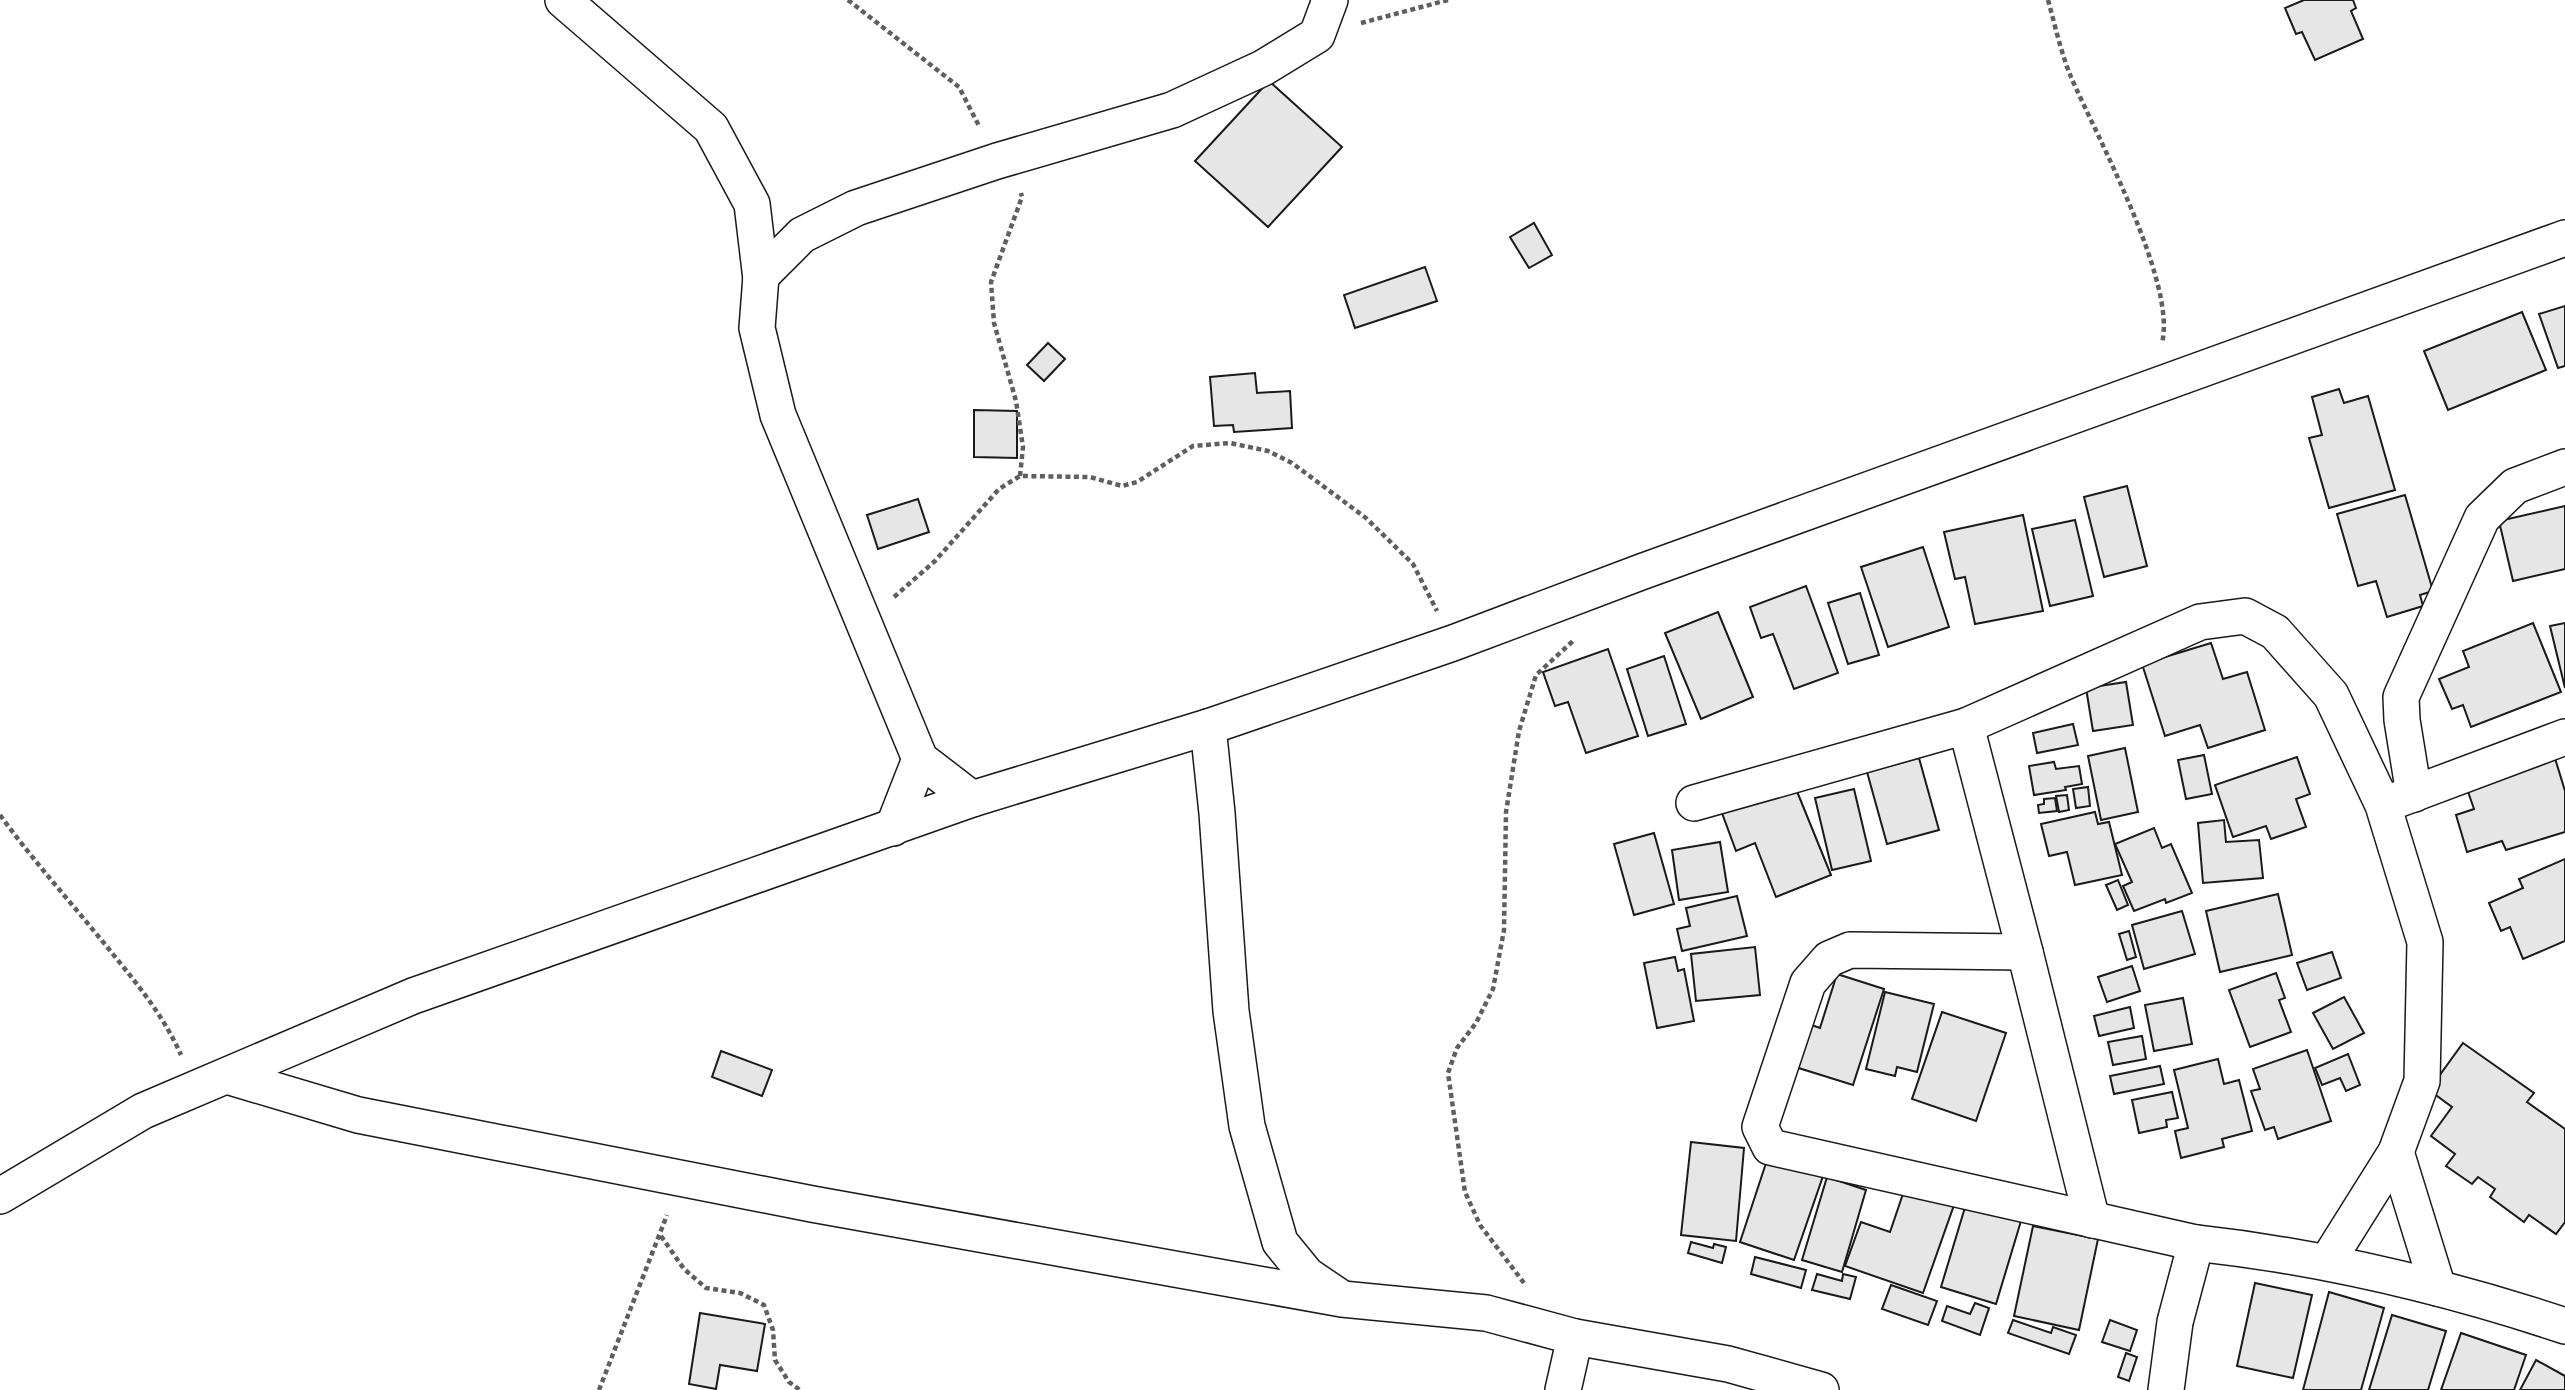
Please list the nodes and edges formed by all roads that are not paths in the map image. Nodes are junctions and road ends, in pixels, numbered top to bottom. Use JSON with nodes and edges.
{"nodes":[{"id":1,"x":563,"y":0,"type":"edge"},
{"id":2,"x":1331,"y":0,"type":"edge"},
{"id":3,"x":2565,"y":238,"type":"edge"},
{"id":4,"x":761,"y":279,"type":"junction"},
{"id":5,"x":2565,"y":467,"type":"edge"},
{"id":6,"x":1966,"y":726,"type":"junction"},
{"id":7,"x":1208,"y":727,"type":"junction"},
{"id":8,"x":2565,"y":737,"type":"edge"},
{"id":9,"x":920,"y":759,"type":"junction"},
{"id":10,"x":972,"y":799,"type":"junction"},
{"id":11,"x":2399,"y":799,"type":"junction"},
{"id":12,"x":1694,"y":803,"type":"dead end"},
{"id":13,"x":893,"y":828,"type":"junction"},
{"id":14,"x":2025,"y":952,"type":"junction"},
{"id":15,"x":212,"y":1082,"type":"junction"},
{"id":16,"x":2396,"y":1152,"type":"junction"},
{"id":17,"x":2,"y":1193,"type":"edge"},
{"id":18,"x":2092,"y":1220,"type":"junction"},
{"id":19,"x":2196,"y":1243,"type":"junction"},
{"id":20,"x":2327,"y":1262,"type":"junction"},
{"id":21,"x":2438,"y":1288,"type":"junction"},
{"id":22,"x":1342,"y":1299,"type":"junction"},
{"id":23,"x":2565,"y":1326,"type":"edge"},
{"id":24,"x":1560,"y":1333,"type":"junction"},
{"id":25,"x":1563,"y":1390,"type":"edge"},
{"id":26,"x":1821,"y":1390,"type":"edge"},
{"id":27,"x":2166,"y":1390,"type":"edge"}],
"edges":[{"from":1,"to":4,"type":"street"},
{"from":2,"to":4,"type":"street"},
{"from":3,"to":7,"type":"street"},
{"from":4,"to":9,"type":"street"},
{"from":5,"to":11,"type":"street"},
{"from":6,"to":11,"type":"street"},
{"from":6,"to":12,"type":"street"},
{"from":6,"to":14,"type":"street"},
{"from":7,"to":10,"type":"street"},
{"from":7,"to":22,"type":"street"},
{"from":8,"to":11,"type":"street"},
{"from":9,"to":10,"type":"street"},
{"from":9,"to":13,"type":"street"},
{"from":10,"to":13,"type":"street"},
{"from":11,"to":16,"type":"street"},
{"from":13,"to":15,"type":"street"},
{"from":14,"to":18,"type":"street"},
{"from":14,"to":18,"type":"street"},
{"from":15,"to":17,"type":"street"},
{"from":15,"to":22,"type":"street"},
{"from":16,"to":20,"type":"street"},
{"from":16,"to":21,"type":"street"},
{"from":18,"to":19,"type":"street"},
{"from":19,"to":20,"type":"street"},
{"from":19,"to":27,"type":"street"},
{"from":20,"to":21,"type":"street"},
{"from":21,"to":23,"type":"street"},
{"from":22,"to":24,"type":"street"},
{"from":24,"to":25,"type":"street"},
{"from":24,"to":26,"type":"street"}]}
